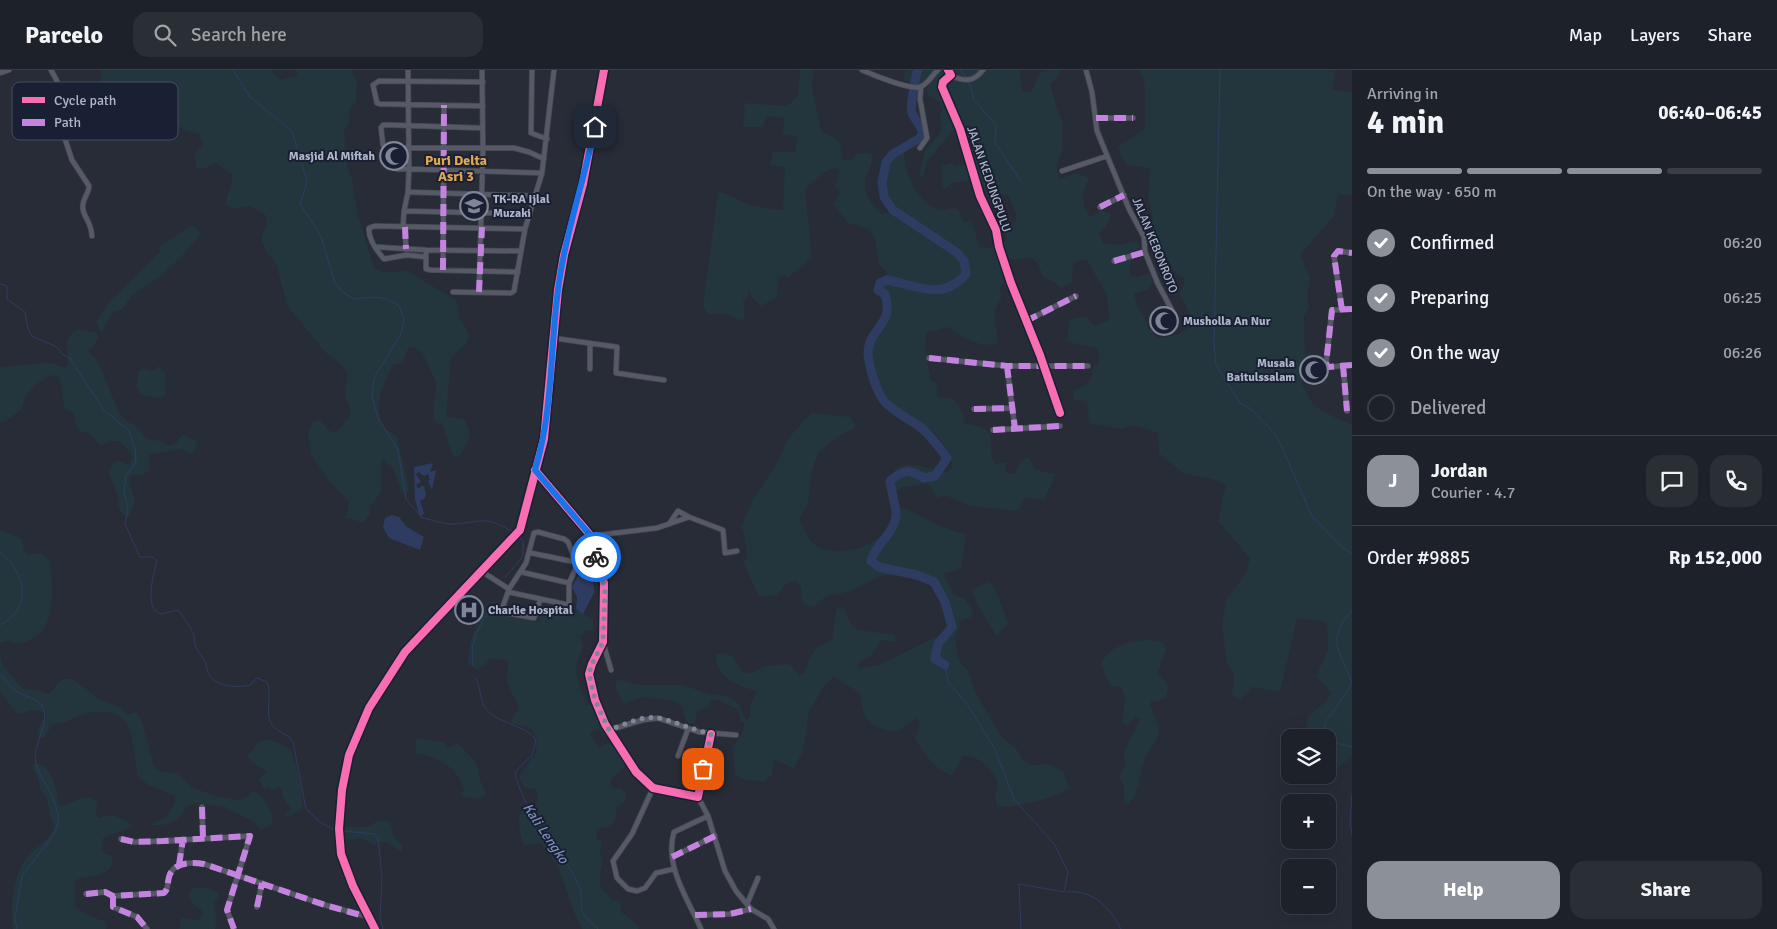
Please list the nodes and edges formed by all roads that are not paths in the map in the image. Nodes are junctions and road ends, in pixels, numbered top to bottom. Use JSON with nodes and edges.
{"nodes":[{"id":1,"x":9,"y":70,"type":"edge"},
{"id":2,"x":51,"y":70,"type":"edge"},
{"id":3,"x":408,"y":70,"type":"edge"},
{"id":4,"x":482,"y":70,"type":"edge"},
{"id":5,"x":532,"y":70,"type":"edge"},
{"id":6,"x":554,"y":70,"type":"edge"},
{"id":7,"x":604,"y":70,"type":"edge"},
{"id":8,"x":862,"y":70,"type":"edge"},
{"id":9,"x":938,"y":70,"type":"edge"},
{"id":10,"x":948,"y":70,"type":"edge"},
{"id":11,"x":983,"y":70,"type":"edge"},
{"id":12,"x":1086,"y":70,"type":"edge"},
{"id":13,"x":0,"y":73,"type":"edge"},
{"id":14,"x":950,"y":76,"type":"junction"},
{"id":15,"x":57,"y":82,"type":"edge"},
{"id":16,"x":408,"y":82,"type":"junction"},
{"id":17,"x":482,"y":82,"type":"junction"},
{"id":18,"x":919,"y":87,"type":"junction"},
{"id":19,"x":408,"y":105,"type":"junction"},
{"id":20,"x":444,"y":105,"type":"junction"},
{"id":21,"x":483,"y":106,"type":"junction"},
{"id":22,"x":1096,"y":118,"type":"junction"},
{"id":23,"x":1133,"y":118,"type":"dead end"},
{"id":24,"x":408,"y":125,"type":"junction"},
{"id":25,"x":444,"y":127,"type":"junction"},
{"id":26,"x":482,"y":128,"type":"junction"},
{"id":27,"x":547,"y":139,"type":"junction"},
{"id":28,"x":65,"y":140,"type":"edge"},
{"id":29,"x":408,"y":148,"type":"junction"},
{"id":30,"x":920,"y":148,"type":"dead end"},
{"id":31,"x":444,"y":149,"type":"junction"},
{"id":32,"x":483,"y":150,"type":"junction"},
{"id":33,"x":1107,"y":156,"type":"junction"},
{"id":34,"x":544,"y":159,"type":"junction"},
{"id":35,"x":397,"y":169,"type":"dead end"},
{"id":36,"x":409,"y":169,"type":"junction"},
{"id":37,"x":444,"y":170,"type":"junction"},
{"id":38,"x":483,"y":171,"type":"junction"},
{"id":39,"x":1062,"y":171,"type":"dead end"},
{"id":40,"x":542,"y":173,"type":"junction"},
{"id":41,"x":408,"y":192,"type":"junction"},
{"id":42,"x":444,"y":194,"type":"junction"},
{"id":43,"x":482,"y":194,"type":"junction"},
{"id":44,"x":1124,"y":195,"type":"junction"},
{"id":45,"x":536,"y":196,"type":"junction"},
{"id":46,"x":1100,"y":207,"type":"dead end"},
{"id":47,"x":404,"y":211,"type":"junction"},
{"id":48,"x":444,"y":213,"type":"junction"},
{"id":49,"x":482,"y":213,"type":"junction"},
{"id":50,"x":530,"y":214,"type":"junction"},
{"id":51,"x":404,"y":227,"type":"junction"},
{"id":52,"x":444,"y":227,"type":"junction"},
{"id":53,"x":482,"y":227,"type":"junction"},
{"id":54,"x":525,"y":229,"type":"junction"},
{"id":55,"x":92,"y":236,"type":"dead end"},
{"id":56,"x":377,"y":247,"type":"junction"},
{"id":57,"x":406,"y":249,"type":"junction"},
{"id":58,"x":426,"y":250,"type":"junction"},
{"id":59,"x":444,"y":250,"type":"junction"},
{"id":60,"x":481,"y":250,"type":"junction"},
{"id":61,"x":521,"y":250,"type":"junction"},
{"id":62,"x":1145,"y":252,"type":"junction"},
{"id":63,"x":1352,"y":252,"type":"edge"},
{"id":64,"x":426,"y":257,"type":"junction"},
{"id":65,"x":1114,"y":262,"type":"dead end"},
{"id":66,"x":443,"y":270,"type":"junction"},
{"id":67,"x":479,"y":271,"type":"junction"},
{"id":68,"x":518,"y":272,"type":"junction"},
{"id":69,"x":453,"y":292,"type":"dead end"},
{"id":70,"x":479,"y":292,"type":"junction"},
{"id":71,"x":1076,"y":296,"type":"dead end"},
{"id":72,"x":1342,"y":310,"type":"junction"},
{"id":73,"x":1352,"y":310,"type":"edge"},
{"id":74,"x":1174,"y":314,"type":"dead end"},
{"id":75,"x":1026,"y":321,"type":"junction"},
{"id":76,"x":553,"y":338,"type":"junction"},
{"id":77,"x":590,"y":344,"type":"junction"},
{"id":78,"x":929,"y":358,"type":"dead end"},
{"id":79,"x":1344,"y":365,"type":"junction"},
{"id":80,"x":1352,"y":365,"type":"edge"},
{"id":81,"x":1007,"y":366,"type":"junction"},
{"id":82,"x":1044,"y":366,"type":"junction"},
{"id":83,"x":1088,"y":366,"type":"dead end"},
{"id":84,"x":590,"y":368,"type":"dead end"},
{"id":85,"x":664,"y":380,"type":"dead end"},
{"id":86,"x":1012,"y":408,"type":"junction"},
{"id":87,"x":974,"y":409,"type":"dead end"},
{"id":88,"x":1347,"y":411,"type":"dead end"},
{"id":89,"x":1060,"y":413,"type":"dead end"},
{"id":90,"x":1060,"y":426,"type":"dead end"},
{"id":91,"x":1015,"y":429,"type":"junction"},
{"id":92,"x":993,"y":430,"type":"dead end"},
{"id":93,"x":535,"y":470,"type":"junction"},
{"id":94,"x":689,"y":517,"type":"junction"},
{"id":95,"x":668,"y":524,"type":"junction"},
{"id":96,"x":591,"y":536,"type":"junction"},
{"id":97,"x":737,"y":551,"type":"dead end"},
{"id":98,"x":531,"y":553,"type":"junction"},
{"id":99,"x":575,"y":562,"type":"junction"},
{"id":100,"x":481,"y":571,"type":"junction"},
{"id":101,"x":520,"y":572,"type":"junction"},
{"id":102,"x":569,"y":583,"type":"junction"},
{"id":103,"x":507,"y":590,"type":"junction"},
{"id":104,"x":540,"y":600,"type":"junction"},
{"id":105,"x":603,"y":642,"type":"junction"},
{"id":106,"x":611,"y":670,"type":"dead end"},
{"id":107,"x":688,"y":729,"type":"junction"},
{"id":108,"x":609,"y":730,"type":"junction"},
{"id":109,"x":711,"y":734,"type":"junction"},
{"id":110,"x":736,"y":735,"type":"dead end"},
{"id":111,"x":678,"y":756,"type":"dead end"},
{"id":112,"x":653,"y":788,"type":"junction"},
{"id":113,"x":698,"y":797,"type":"junction"},
{"id":114,"x":202,"y":807,"type":"dead end"},
{"id":115,"x":708,"y":816,"type":"junction"},
{"id":116,"x":715,"y":836,"type":"junction"},
{"id":117,"x":203,"y":838,"type":"junction"},
{"id":118,"x":121,"y":839,"type":"dead end"},
{"id":119,"x":183,"y":839,"type":"junction"},
{"id":120,"x":672,"y":857,"type":"junction"},
{"id":121,"x":179,"y":865,"type":"junction"},
{"id":122,"x":674,"y":869,"type":"junction"},
{"id":123,"x":238,"y":876,"type":"junction"},
{"id":124,"x":758,"y":878,"type":"dead end"},
{"id":125,"x":262,"y":883,"type":"junction"},
{"id":126,"x":86,"y":894,"type":"dead end"},
{"id":127,"x":113,"y":896,"type":"junction"},
{"id":128,"x":749,"y":906,"type":"junction"},
{"id":129,"x":257,"y":907,"type":"dead end"},
{"id":130,"x":695,"y":915,"type":"junction"},
{"id":131,"x":370,"y":918,"type":"junction"},
{"id":132,"x":147,"y":929,"type":"edge"},
{"id":133,"x":234,"y":929,"type":"edge"},
{"id":134,"x":375,"y":929,"type":"edge"},
{"id":135,"x":701,"y":929,"type":"edge"},
{"id":136,"x":774,"y":929,"type":"edge"}],
"edges":[{"from":1,"to":13,"type":"street"},
{"from":2,"to":15,"type":"street"},
{"from":3,"to":16,"type":"street"},
{"from":4,"to":17,"type":"street"},
{"from":5,"to":27,"type":"street"},
{"from":6,"to":27,"type":"street"},
{"from":7,"to":76,"type":"street"},
{"from":8,"to":18,"type":"street"},
{"from":9,"to":18,"type":"street"},
{"from":10,"to":14,"type":"street","name":"JALAN KEDUNGPULU"},
{"from":11,"to":14,"type":"street"},
{"from":12,"to":22,"type":"street","name":"JALAN KEBONROTO"},
{"from":14,"to":75,"type":"street","name":"JALAN KEDUNGPULU"},
{"from":16,"to":17,"type":"street"},
{"from":16,"to":19,"type":"street"},
{"from":16,"to":19,"type":"street"},
{"from":17,"to":21,"type":"street"},
{"from":18,"to":30,"type":"street"},
{"from":19,"to":20,"type":"street"},
{"from":19,"to":24,"type":"street"},
{"from":20,"to":21,"type":"street"},
{"from":20,"to":25,"type":"street"},
{"from":21,"to":26,"type":"street"},
{"from":22,"to":23,"type":"street"},
{"from":22,"to":33,"type":"street","name":"JALAN KEBONROTO"},
{"from":24,"to":25,"type":"street"},
{"from":24,"to":29,"type":"street"},
{"from":24,"to":29,"type":"street"},
{"from":25,"to":26,"type":"street"},
{"from":25,"to":31,"type":"street"},
{"from":26,"to":32,"type":"street"},
{"from":27,"to":34,"type":"street"},
{"from":28,"to":55,"type":"street"},
{"from":29,"to":31,"type":"street"},
{"from":29,"to":36,"type":"street"},
{"from":31,"to":32,"type":"street"},
{"from":31,"to":37,"type":"street"},
{"from":32,"to":34,"type":"street"},
{"from":32,"to":38,"type":"street"},
{"from":33,"to":39,"type":"street"},
{"from":33,"to":44,"type":"street","name":"JALAN KEBONROTO"},
{"from":34,"to":40,"type":"street"},
{"from":35,"to":36,"type":"street"},
{"from":36,"to":37,"type":"street"},
{"from":36,"to":41,"type":"street"},
{"from":37,"to":38,"type":"street"},
{"from":37,"to":42,"type":"street"},
{"from":38,"to":40,"type":"street"},
{"from":38,"to":43,"type":"street"},
{"from":40,"to":45,"type":"street"},
{"from":41,"to":42,"type":"street"},
{"from":41,"to":47,"type":"street"},
{"from":42,"to":43,"type":"street"},
{"from":42,"to":48,"type":"street"},
{"from":43,"to":45,"type":"street"},
{"from":43,"to":49,"type":"street"},
{"from":44,"to":46,"type":"street"},
{"from":44,"to":62,"type":"street","name":"JALAN KEBONROTO"},
{"from":45,"to":50,"type":"street"},
{"from":47,"to":48,"type":"street"},
{"from":47,"to":51,"type":"street"},
{"from":48,"to":49,"type":"street"},
{"from":48,"to":52,"type":"street"},
{"from":49,"to":50,"type":"street"},
{"from":49,"to":53,"type":"street"},
{"from":50,"to":54,"type":"street"},
{"from":51,"to":52,"type":"street"},
{"from":51,"to":56,"type":"street"},
{"from":51,"to":57,"type":"street"},
{"from":52,"to":53,"type":"street"},
{"from":52,"to":59,"type":"street"},
{"from":53,"to":54,"type":"street"},
{"from":53,"to":60,"type":"street"},
{"from":54,"to":61,"type":"street"},
{"from":56,"to":57,"type":"street"},
{"from":56,"to":64,"type":"street"},
{"from":57,"to":58,"type":"street"},
{"from":58,"to":59,"type":"street"},
{"from":58,"to":64,"type":"street"},
{"from":59,"to":60,"type":"street"},
{"from":59,"to":66,"type":"street"},
{"from":60,"to":61,"type":"street"},
{"from":60,"to":67,"type":"street"},
{"from":61,"to":68,"type":"street"},
{"from":62,"to":65,"type":"street"},
{"from":62,"to":74,"type":"street","name":"JALAN KEBONROTO"},
{"from":63,"to":72,"type":"street"},
{"from":64,"to":66,"type":"street"},
{"from":66,"to":67,"type":"street"},
{"from":67,"to":68,"type":"street"},
{"from":67,"to":70,"type":"street"},
{"from":68,"to":70,"type":"street"},
{"from":69,"to":70,"type":"street"},
{"from":71,"to":75,"type":"street"},
{"from":72,"to":73,"type":"street"},
{"from":72,"to":79,"type":"street"},
{"from":75,"to":82,"type":"street","name":"JALAN KEDUNGPULU"},
{"from":76,"to":77,"type":"street"},
{"from":76,"to":93,"type":"street"},
{"from":77,"to":84,"type":"street"},
{"from":77,"to":85,"type":"street"},
{"from":78,"to":81,"type":"street"},
{"from":79,"to":80,"type":"street"},
{"from":79,"to":88,"type":"street"},
{"from":81,"to":82,"type":"street"},
{"from":81,"to":86,"type":"street"},
{"from":82,"to":83,"type":"street"},
{"from":82,"to":89,"type":"street","name":"JALAN KEDUNGPULU"},
{"from":86,"to":87,"type":"street"},
{"from":86,"to":91,"type":"street"},
{"from":90,"to":91,"type":"street"},
{"from":91,"to":92,"type":"street"},
{"from":93,"to":96,"type":"street"},
{"from":93,"to":100,"type":"street"},
{"from":94,"to":95,"type":"street"},
{"from":94,"to":95,"type":"street"},
{"from":94,"to":97,"type":"street"},
{"from":95,"to":96,"type":"street"},
{"from":96,"to":105,"type":"street"},
{"from":98,"to":99,"type":"street"},
{"from":98,"to":99,"type":"street"},
{"from":98,"to":101,"type":"street"},
{"from":99,"to":102,"type":"street"},
{"from":100,"to":103,"type":"street"},
{"from":100,"to":131,"type":"street"},
{"from":101,"to":102,"type":"street"},
{"from":101,"to":103,"type":"street"},
{"from":102,"to":104,"type":"street"},
{"from":103,"to":104,"type":"street"},
{"from":103,"to":104,"type":"street"},
{"from":105,"to":106,"type":"street"},
{"from":105,"to":108,"type":"street"},
{"from":107,"to":108,"type":"street"},
{"from":107,"to":109,"type":"street"},
{"from":107,"to":111,"type":"street"},
{"from":108,"to":112,"type":"street"},
{"from":109,"to":110,"type":"street"},
{"from":109,"to":113,"type":"street"},
{"from":112,"to":113,"type":"street"},
{"from":112,"to":122,"type":"street"},
{"from":113,"to":115,"type":"street"},
{"from":114,"to":117,"type":"street"},
{"from":115,"to":116,"type":"street"},
{"from":115,"to":120,"type":"street"},
{"from":116,"to":120,"type":"street"},
{"from":116,"to":128,"type":"street"},
{"from":117,"to":119,"type":"street"},
{"from":117,"to":123,"type":"street"},
{"from":118,"to":119,"type":"street"},
{"from":119,"to":121,"type":"street"},
{"from":120,"to":122,"type":"street"},
{"from":121,"to":123,"type":"street"},
{"from":121,"to":127,"type":"street"},
{"from":122,"to":130,"type":"street"},
{"from":123,"to":125,"type":"street"},
{"from":123,"to":133,"type":"street"},
{"from":124,"to":128,"type":"street"},
{"from":125,"to":129,"type":"street"},
{"from":125,"to":131,"type":"street"},
{"from":126,"to":127,"type":"street"},
{"from":127,"to":132,"type":"street"},
{"from":128,"to":130,"type":"street"},
{"from":128,"to":136,"type":"street"},
{"from":130,"to":135,"type":"street"},
{"from":131,"to":134,"type":"street"}]}
